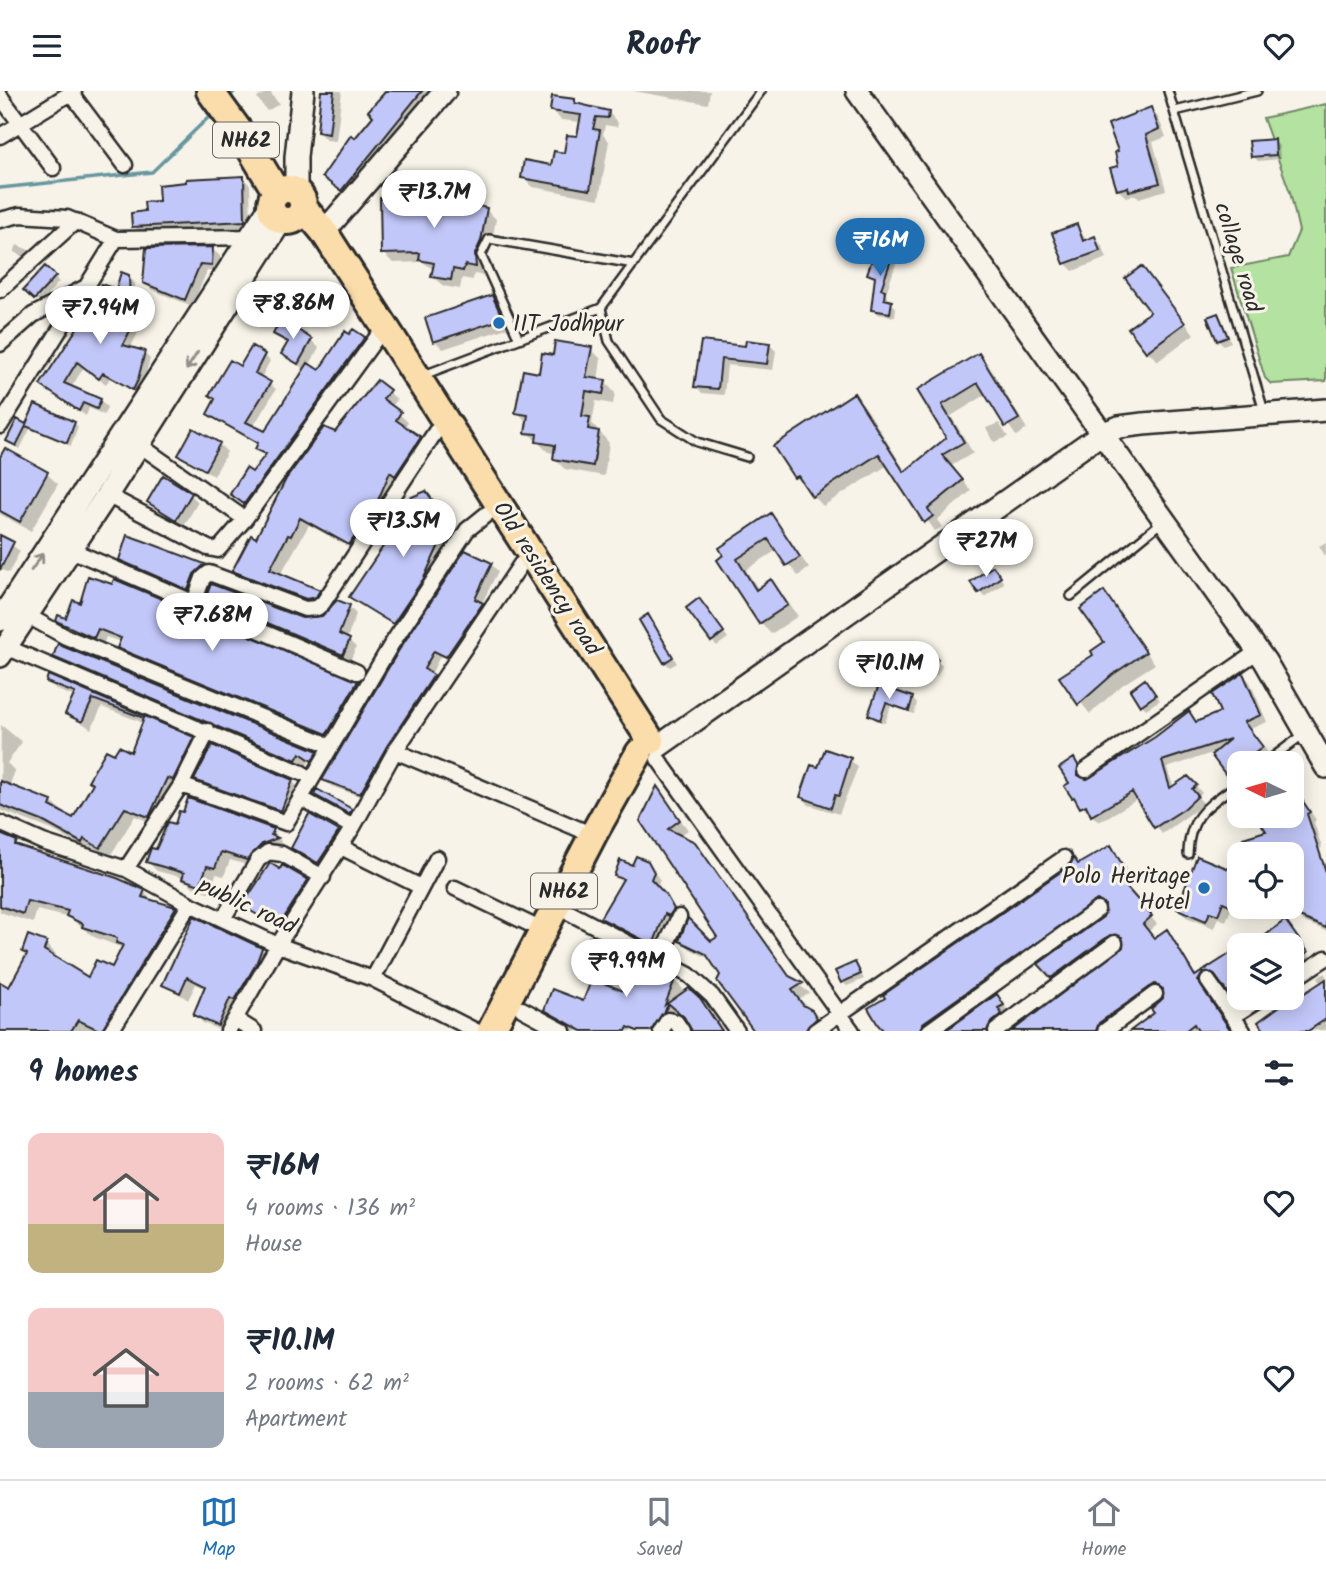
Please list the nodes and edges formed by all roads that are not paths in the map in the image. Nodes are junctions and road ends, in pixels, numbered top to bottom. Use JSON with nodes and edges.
{"nodes":[{"id":1,"x":210,"y":91,"type":"edge"},
{"id":2,"x":225,"y":91,"type":"edge"},
{"id":3,"x":290,"y":91,"type":"edge"},
{"id":4,"x":303,"y":91,"type":"edge"},
{"id":5,"x":445,"y":91,"type":"edge"},
{"id":6,"x":761,"y":91,"type":"edge"},
{"id":7,"x":857,"y":91,"type":"edge"},
{"id":8,"x":1168,"y":91,"type":"edge"},
{"id":9,"x":1257,"y":91,"type":"edge"},
{"id":10,"x":72,"y":92,"type":"edge"},
{"id":11,"x":0,"y":96,"type":"edge"},
{"id":12,"x":1175,"y":111,"type":"junction"},
{"id":13,"x":21,"y":123,"type":"junction"},
{"id":14,"x":0,"y":136,"type":"edge"},
{"id":15,"x":125,"y":166,"type":"dead end"},
{"id":16,"x":53,"y":168,"type":"dead end"},
{"id":17,"x":285,"y":206,"type":"junction"},
{"id":18,"x":0,"y":220,"type":"edge"},
{"id":19,"x":82,"y":223,"type":"junction"},
{"id":20,"x":324,"y":232,"type":"junction"},
{"id":21,"x":247,"y":237,"type":"junction"},
{"id":22,"x":112,"y":238,"type":"junction"},
{"id":23,"x":634,"y":264,"type":"junction"},
{"id":24,"x":89,"y":286,"type":"junction"},
{"id":25,"x":0,"y":291,"type":"edge"},
{"id":26,"x":601,"y":308,"type":"junction"},
{"id":27,"x":2,"y":337,"type":"edge"},
{"id":28,"x":377,"y":337,"type":"junction"},
{"id":29,"x":519,"y":338,"type":"junction"},
{"id":30,"x":417,"y":378,"type":"junction"},
{"id":31,"x":1326,"y":410,"type":"edge"},
{"id":32,"x":1265,"y":415,"type":"junction"},
{"id":33,"x":0,"y":426,"type":"edge"},
{"id":34,"x":436,"y":431,"type":"junction"},
{"id":35,"x":1101,"y":434,"type":"junction"},
{"id":36,"x":138,"y":444,"type":"junction"},
{"id":37,"x":747,"y":457,"type":"dead end"},
{"id":38,"x":107,"y":495,"type":"junction"},
{"id":39,"x":488,"y":513,"type":"junction"},
{"id":40,"x":245,"y":519,"type":"junction"},
{"id":41,"x":1164,"y":520,"type":"junction"},
{"id":42,"x":71,"y":550,"type":"junction"},
{"id":43,"x":521,"y":564,"type":"junction"},
{"id":44,"x":1071,"y":596,"type":"dead end"},
{"id":45,"x":194,"y":602,"type":"junction"},
{"id":46,"x":12,"y":613,"type":"edge"},
{"id":47,"x":1258,"y":651,"type":"junction"},
{"id":48,"x":3,"y":652,"type":"edge"},
{"id":49,"x":357,"y":672,"type":"dead end"},
{"id":50,"x":208,"y":731,"type":"junction"},
{"id":51,"x":1306,"y":732,"type":"junction"},
{"id":52,"x":322,"y":742,"type":"dead end"},
{"id":53,"x":395,"y":751,"type":"junction"},
{"id":54,"x":650,"y":751,"type":"junction"},
{"id":55,"x":1281,"y":751,"type":"edge"},
{"id":56,"x":1326,"y":767,"type":"edge"},
{"id":57,"x":1086,"y":770,"type":"dead end"},
{"id":58,"x":302,"y":773,"type":"dead end"},
{"id":59,"x":181,"y":785,"type":"junction"},
{"id":60,"x":1227,"y":793,"type":"edge"},
{"id":61,"x":300,"y":798,"type":"junction"},
{"id":62,"x":0,"y":823,"type":"edge"},
{"id":63,"x":353,"y":827,"type":"junction"},
{"id":64,"x":593,"y":835,"type":"junction"},
{"id":65,"x":341,"y":847,"type":"junction"},
{"id":66,"x":1188,"y":854,"type":"dead end"},
{"id":67,"x":437,"y":858,"type":"dead end"},
{"id":68,"x":1064,"y":858,"type":"dead end"},
{"id":69,"x":126,"y":869,"type":"junction"},
{"id":70,"x":323,"y":877,"type":"junction"},
{"id":71,"x":421,"y":887,"type":"junction"},
{"id":72,"x":455,"y":888,"type":"dead end"},
{"id":73,"x":190,"y":904,"type":"junction"},
{"id":74,"x":1097,"y":911,"type":"dead end"},
{"id":75,"x":570,"y":913,"type":"junction"},
{"id":76,"x":679,"y":917,"type":"dead end"},
{"id":77,"x":223,"y":919,"type":"junction"},
{"id":78,"x":544,"y":930,"type":"junction"},
{"id":79,"x":1115,"y":943,"type":"dead end"},
{"id":80,"x":278,"y":945,"type":"junction"},
{"id":81,"x":660,"y":958,"type":"junction"},
{"id":82,"x":1326,"y":958,"type":"edge"},
{"id":83,"x":1304,"y":972,"type":"edge"},
{"id":84,"x":373,"y":979,"type":"junction"},
{"id":85,"x":1208,"y":981,"type":"dead end"},
{"id":86,"x":1155,"y":994,"type":"dead end"},
{"id":87,"x":1242,"y":1010,"type":"edge"},
{"id":88,"x":838,"y":1013,"type":"junction"},
{"id":89,"x":1233,"y":1016,"type":"junction"},
{"id":90,"x":517,"y":1020,"type":"edge"},
{"id":91,"x":232,"y":1025,"type":"edge"},
{"id":92,"x":111,"y":1031,"type":"edge"},
{"id":93,"x":254,"y":1031,"type":"edge"},
{"id":94,"x":476,"y":1031,"type":"edge"},
{"id":95,"x":491,"y":1031,"type":"edge"},
{"id":96,"x":563,"y":1031,"type":"edge"},
{"id":97,"x":661,"y":1031,"type":"edge"},
{"id":98,"x":682,"y":1031,"type":"edge"},
{"id":99,"x":737,"y":1031,"type":"edge"},
{"id":100,"x":814,"y":1031,"type":"edge"},
{"id":101,"x":852,"y":1031,"type":"edge"},
{"id":102,"x":929,"y":1031,"type":"edge"},
{"id":103,"x":996,"y":1031,"type":"edge"},
{"id":104,"x":1105,"y":1031,"type":"edge"},
{"id":105,"x":1243,"y":1031,"type":"edge"}],
"edges":[{"from":1,"to":17,"type":"highway","number":"NH62"},
{"from":2,"to":17,"type":"highway","number":"NH62"},
{"from":3,"to":17,"type":"street"},
{"from":4,"to":17,"type":"street"},
{"from":5,"to":20,"type":"street"},
{"from":6,"to":23,"type":"lane"},
{"from":7,"to":35,"type":"street"},
{"from":8,"to":12,"type":"lane","name":"collage road"},
{"from":9,"to":12,"type":"lane"},
{"from":10,"to":13,"type":"street"},
{"from":10,"to":15,"type":"street"},
{"from":11,"to":13,"type":"street"},
{"from":12,"to":32,"type":"lane","name":"collage road"},
{"from":13,"to":14,"type":"street"},
{"from":13,"to":16,"type":"street"},
{"from":17,"to":20,"type":"highway","name":"Old residency road","number":"NH62"},
{"from":17,"to":21,"type":"street"},
{"from":17,"to":21,"type":"street"},
{"from":17,"to":28,"type":"highway","name":"Old residency road","number":"NH62"},
{"from":17,"to":36,"type":"street","one_way":true},
{"from":18,"to":19,"type":"street"},
{"from":19,"to":22,"type":"street"},
{"from":19,"to":25,"type":"street"},
{"from":20,"to":30,"type":"highway","name":"Old residency road","number":"NH62"},
{"from":21,"to":22,"type":"street"},
{"from":46,"to":21,"type":"street","one_way":true},
{"from":22,"to":24,"type":"street"},
{"from":23,"to":26,"type":"lane"},
{"from":23,"to":29,"type":"lane"},
{"from":24,"to":27,"type":"street"},
{"from":24,"to":33,"type":"street"},
{"from":26,"to":29,"type":"lane"},
{"from":26,"to":37,"type":"lane"},
{"from":28,"to":34,"type":"highway","name":"Old residency road","number":"NH62"},
{"from":28,"to":40,"type":"street"},
{"from":29,"to":30,"type":"lane"},
{"from":30,"to":54,"type":"highway","name":"Old residency road","number":"NH62"},
{"from":31,"to":32,"type":"street"},
{"from":32,"to":35,"type":"street"},
{"from":34,"to":39,"type":"highway","name":"Old residency road","number":"NH62"},
{"from":34,"to":45,"type":"street"},
{"from":35,"to":41,"type":"street"},
{"from":35,"to":54,"type":"street"},
{"from":36,"to":38,"type":"street"},
{"from":36,"to":40,"type":"street"},
{"from":38,"to":40,"type":"street"},
{"from":38,"to":42,"type":"street"},
{"from":39,"to":43,"type":"highway","name":"Old residency road","number":"NH62"},
{"from":39,"to":61,"type":"street"},
{"from":41,"to":44,"type":"lane"},
{"from":41,"to":47,"type":"street"},
{"from":42,"to":45,"type":"street"},
{"from":42,"to":46,"type":"street"},
{"from":43,"to":53,"type":"street"},
{"from":43,"to":54,"type":"highway","name":"Old residency road","number":"NH62"},
{"from":45,"to":49,"type":"street"},
{"from":46,"to":48,"type":"street"},
{"from":46,"to":52,"type":"street"},
{"from":47,"to":51,"type":"street"},
{"from":47,"to":57,"type":"street"},
{"from":48,"to":50,"type":"street"},
{"from":50,"to":58,"type":"street"},
{"from":50,"to":59,"type":"street"},
{"from":51,"to":55,"type":"lane"},
{"from":51,"to":56,"type":"street"},
{"from":53,"to":63,"type":"street"},
{"from":53,"to":64,"type":"street"},
{"from":54,"to":64,"type":"highway","number":"NH62"},
{"from":54,"to":75,"type":"highway","number":"NH62"},
{"from":54,"to":88,"type":"street"},
{"from":59,"to":61,"type":"street"},
{"from":59,"to":69,"type":"street"},
{"from":60,"to":66,"type":"lane"},
{"from":61,"to":63,"type":"street"},
{"from":62,"to":69,"type":"street","name":"public road"},
{"from":63,"to":65,"type":"street"},
{"from":64,"to":78,"type":"highway","number":"NH62"},
{"from":65,"to":70,"type":"street"},
{"from":65,"to":71,"type":"street"},
{"from":67,"to":71,"type":"street"},
{"from":68,"to":88,"type":"street"},
{"from":69,"to":73,"type":"street","name":"public road"},
{"from":70,"to":77,"type":"street"},
{"from":70,"to":80,"type":"street"},
{"from":71,"to":84,"type":"street"},
{"from":72,"to":78,"type":"street"},
{"from":73,"to":77,"type":"street","name":"public road"},
{"from":73,"to":92,"type":"street"},
{"from":74,"to":102,"type":"street"},
{"from":75,"to":81,"type":"street"},
{"from":75,"to":90,"type":"highway","number":"NH62"},
{"from":76,"to":81,"type":"street"},
{"from":77,"to":80,"type":"street","name":"public road"},
{"from":78,"to":95,"type":"highway","number":"NH62"},
{"from":79,"to":103,"type":"street"},
{"from":80,"to":84,"type":"street","name":"public road"},
{"from":80,"to":91,"type":"street"},
{"from":81,"to":99,"type":"street"},
{"from":82,"to":83,"type":"street"},
{"from":84,"to":94,"type":"street","name":"public road"},
{"from":85,"to":89,"type":"street"},
{"from":86,"to":104,"type":"street"},
{"from":87,"to":89,"type":"street"},
{"from":88,"to":100,"type":"street"},
{"from":88,"to":101,"type":"street"},
{"from":89,"to":105,"type":"street"},
{"from":90,"to":96,"type":"street"},
{"from":91,"to":93,"type":"street"},
{"from":97,"to":98,"type":"street"}]}
